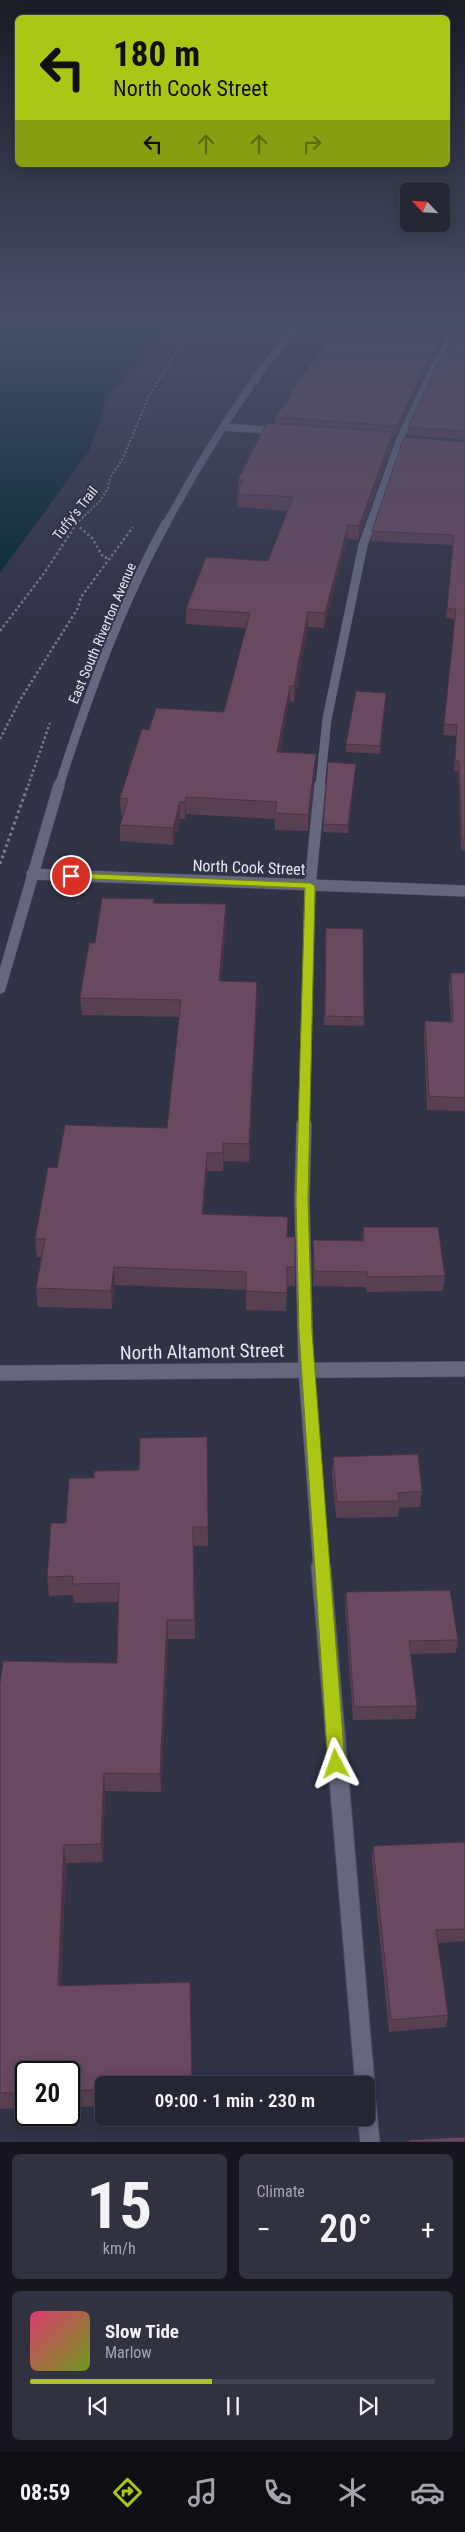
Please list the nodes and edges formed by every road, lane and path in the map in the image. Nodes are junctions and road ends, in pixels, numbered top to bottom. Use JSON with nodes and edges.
{"nodes":[{"id":1,"x":139,"y":421,"type":"edge"},
{"id":2,"x":228,"y":421,"type":"edge"},
{"id":3,"x":408,"y":421,"type":"edge"},
{"id":4,"x":224,"y":427,"type":"junction"},
{"id":5,"x":283,"y":431,"type":"edge"},
{"id":6,"x":76,"y":524,"type":"junction"},
{"id":7,"x":134,"y":526,"type":"dead end"},
{"id":8,"x":108,"y":558,"type":"junction"},
{"id":9,"x":0,"y":631,"type":"edge"},
{"id":10,"x":0,"y":739,"type":"edge"},
{"id":11,"x":32,"y":874,"type":"junction"},
{"id":12,"x":310,"y":886,"type":"junction"},
{"id":13,"x":465,"y":891,"type":"edge"},
{"id":14,"x":0,"y":988,"type":"edge"},
{"id":15,"x":465,"y":1369,"type":"edge"},
{"id":16,"x":306,"y":1370,"type":"junction"},
{"id":17,"x":0,"y":1373,"type":"edge"},
{"id":18,"x":364,"y":2076,"type":"edge"},
{"id":19,"x":368,"y":2126,"type":"edge"},
{"id":20,"x":370,"y":2142,"type":"edge"}],
"edges":[{"from":1,"to":6,"type":"path","name":"Tuffy's Trail"},
{"from":2,"to":4,"type":"street","name":"East South Riverton Avenue"},
{"from":3,"to":12,"type":"street"},
{"from":4,"to":5,"type":"street"},
{"from":4,"to":11,"type":"street","name":"East South Riverton Avenue"},
{"from":6,"to":8,"type":"path"},
{"from":6,"to":9,"type":"path","name":"Tuffy's Trail"},
{"from":7,"to":8,"type":"path"},
{"from":8,"to":10,"type":"path"},
{"from":11,"to":12,"type":"street","name":"North Cook Street"},
{"from":11,"to":14,"type":"street","name":"East South Riverton Avenue"},
{"from":12,"to":13,"type":"street","name":"North Cook Street"},
{"from":12,"to":16,"type":"street"},
{"from":15,"to":16,"type":"street","name":"North Altamont Street"},
{"from":16,"to":17,"type":"street","name":"North Altamont Street"},
{"from":16,"to":18,"type":"street"},
{"from":19,"to":20,"type":"street"}]}
